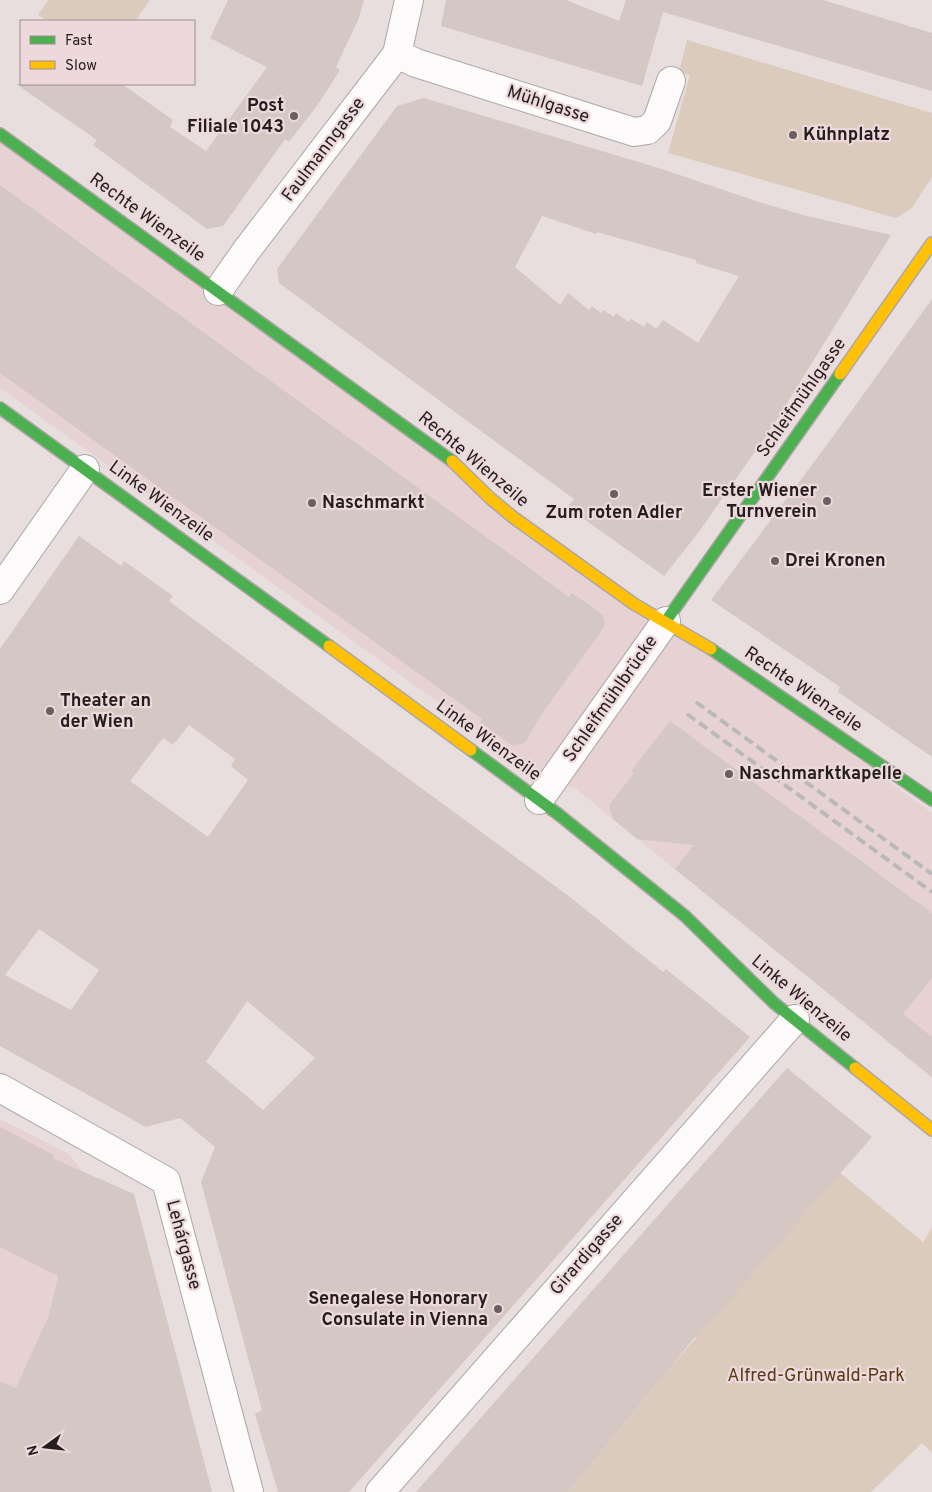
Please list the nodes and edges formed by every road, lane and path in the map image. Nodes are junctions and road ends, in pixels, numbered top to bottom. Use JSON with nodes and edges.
{"nodes":[{"id":1,"x":409,"y":0,"type":"edge"},
{"id":2,"x":397,"y":54,"type":"junction"},
{"id":3,"x":671,"y":81,"type":"dead end"},
{"id":4,"x":0,"y":134,"type":"edge"},
{"id":5,"x":932,"y":243,"type":"edge"},
{"id":6,"x":218,"y":291,"type":"junction"},
{"id":7,"x":0,"y":408,"type":"edge"},
{"id":8,"x":85,"y":469,"type":"junction"},
{"id":9,"x":0,"y":590,"type":"edge"},
{"id":10,"x":666,"y":622,"type":"junction"},
{"id":11,"x":539,"y":800,"type":"junction"},
{"id":12,"x":932,"y":800,"type":"edge"},
{"id":13,"x":795,"y":1018,"type":"junction"},
{"id":14,"x":0,"y":1088,"type":"edge"},
{"id":15,"x":932,"y":1130,"type":"edge"},
{"id":16,"x":249,"y":1492,"type":"edge"},
{"id":17,"x":380,"y":1492,"type":"edge"}],
"edges":[{"from":1,"to":2,"type":"street","name":"Faulmanngasse"},
{"from":2,"to":3,"type":"street","name":"Mühlgasse"},
{"from":2,"to":6,"type":"street","name":"Faulmanngasse"},
{"from":4,"to":6,"type":"main road","name":"Rechte Wienzeile"},
{"from":5,"to":10,"type":"main road","name":"Schleifmühlgasse"},
{"from":6,"to":10,"type":"main road","name":"Rechte Wienzeile"},
{"from":7,"to":8,"type":"main road","name":"Linke Wienzeile"},
{"from":8,"to":9,"type":"street"},
{"from":8,"to":11,"type":"main road","name":"Linke Wienzeile"},
{"from":10,"to":11,"type":"street","name":"Schleifmühlbrücke"},
{"from":10,"to":12,"type":"main road","name":"Rechte Wienzeile"},
{"from":11,"to":13,"type":"main road","name":"Linke Wienzeile"},
{"from":13,"to":15,"type":"main road","name":"Linke Wienzeile"},
{"from":13,"to":17,"type":"street","name":"Girardigasse"},
{"from":14,"to":16,"type":"street","name":"Lehárgasse"}]}
